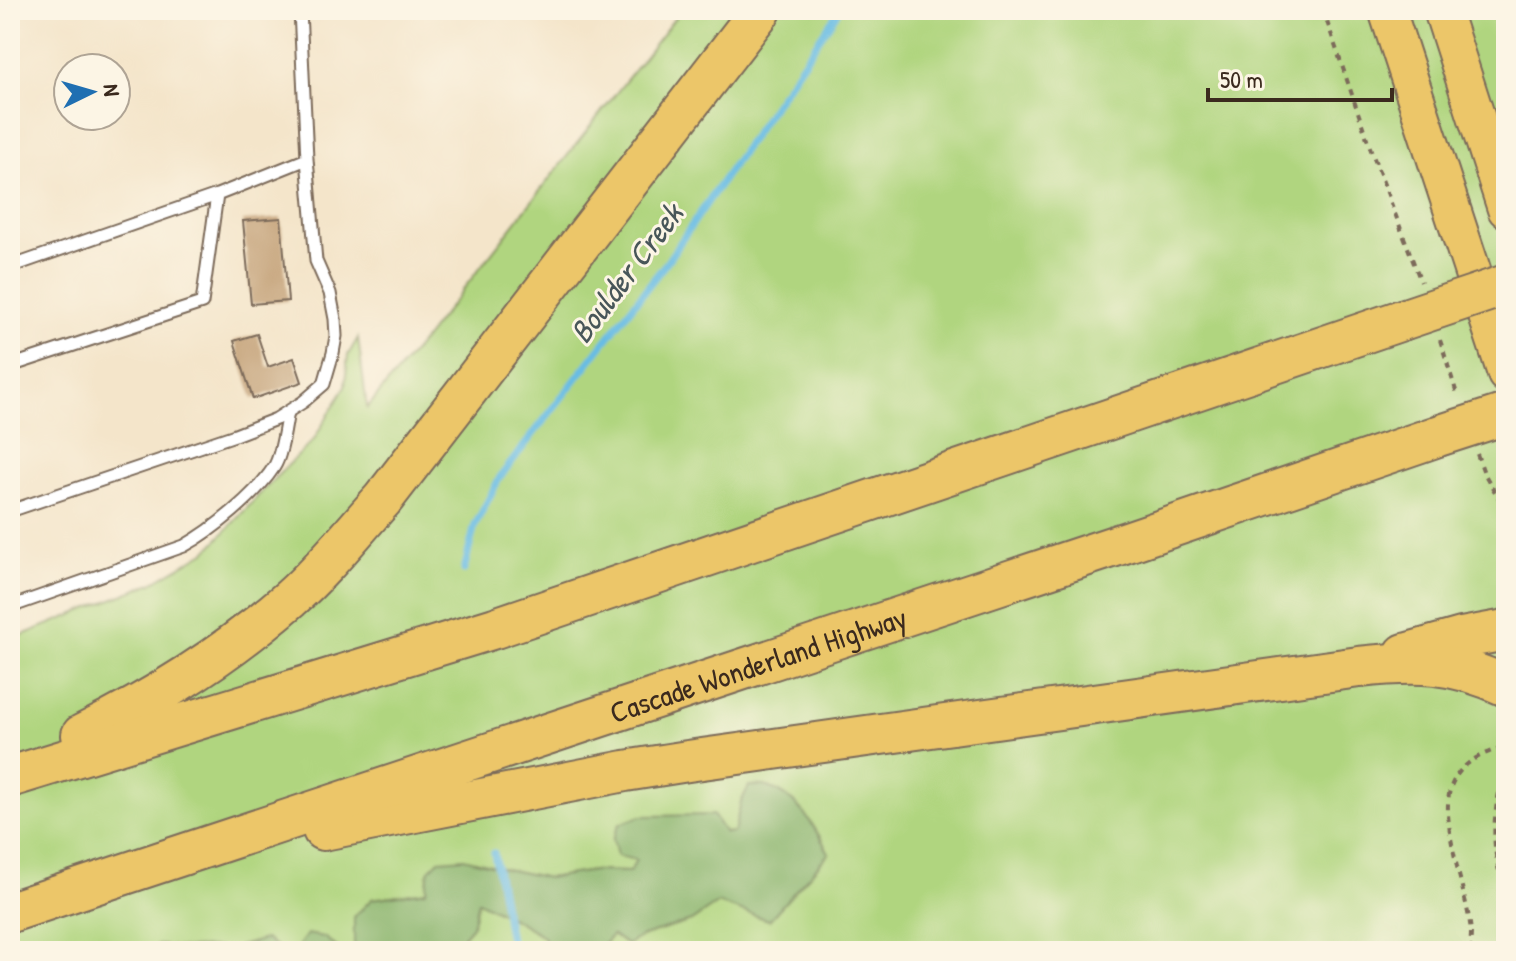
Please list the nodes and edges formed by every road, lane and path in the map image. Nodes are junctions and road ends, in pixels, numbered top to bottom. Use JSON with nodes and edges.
{"nodes":[{"id":1,"x":300,"y":10,"type":"edge"},
{"id":2,"x":761,"y":10,"type":"edge"},
{"id":3,"x":1323,"y":10,"type":"edge"},
{"id":4,"x":1387,"y":10,"type":"edge"},
{"id":5,"x":1442,"y":10,"type":"edge"},
{"id":6,"x":307,"y":159,"type":"junction"},
{"id":7,"x":217,"y":195,"type":"junction"},
{"id":8,"x":1506,"y":209,"type":"edge"},
{"id":9,"x":10,"y":267,"type":"edge"},
{"id":10,"x":1506,"y":285,"type":"edge"},
{"id":11,"x":1421,"y":316,"type":"junction"},
{"id":12,"x":10,"y":366,"type":"edge"},
{"id":13,"x":1506,"y":374,"type":"edge"},
{"id":14,"x":1460,"y":403,"type":"dead end"},
{"id":15,"x":288,"y":412,"type":"junction"},
{"id":16,"x":1506,"y":414,"type":"edge"},
{"id":17,"x":1457,"y":442,"type":"junction"},
{"id":18,"x":10,"y":511,"type":"edge"},
{"id":19,"x":1506,"y":511,"type":"edge"},
{"id":20,"x":10,"y":607,"type":"edge"},
{"id":21,"x":1506,"y":630,"type":"edge"},
{"id":22,"x":1359,"y":667,"type":"junction"},
{"id":23,"x":1506,"y":686,"type":"edge"},
{"id":24,"x":1506,"y":746,"type":"edge"},
{"id":25,"x":1506,"y":770,"type":"edge"},
{"id":26,"x":10,"y":775,"type":"edge"},
{"id":27,"x":167,"y":860,"type":"junction"},
{"id":28,"x":1506,"y":893,"type":"edge"},
{"id":29,"x":10,"y":912,"type":"edge"},
{"id":30,"x":1470,"y":951,"type":"edge"}],
"edges":[{"from":1,"to":6,"type":"lane"},
{"from":2,"to":26,"type":"highway"},
{"from":3,"to":11,"type":"path"},
{"from":4,"to":13,"type":"highway"},
{"from":5,"to":8,"type":"highway"},
{"from":6,"to":7,"type":"lane"},
{"from":6,"to":15,"type":"lane"},
{"from":7,"to":9,"type":"lane"},
{"from":7,"to":12,"type":"lane"},
{"from":10,"to":11,"type":"highway","bridge":true},
{"from":11,"to":14,"type":"path"},
{"from":11,"to":26,"type":"highway"},
{"from":15,"to":18,"type":"lane"},
{"from":15,"to":20,"type":"lane"},
{"from":16,"to":17,"type":"highway","name":"Cascade Wonderland Highway","bridge":true},
{"from":17,"to":19,"type":"path"},
{"from":17,"to":27,"type":"highway","name":"Cascade Wonderland Highway"},
{"from":21,"to":22,"type":"highway"},
{"from":22,"to":23,"type":"highway"},
{"from":22,"to":27,"type":"highway"},
{"from":24,"to":30,"type":"path"},
{"from":25,"to":28,"type":"path"},
{"from":27,"to":29,"type":"highway","name":"Cascade Wonderland Highway"}]}
